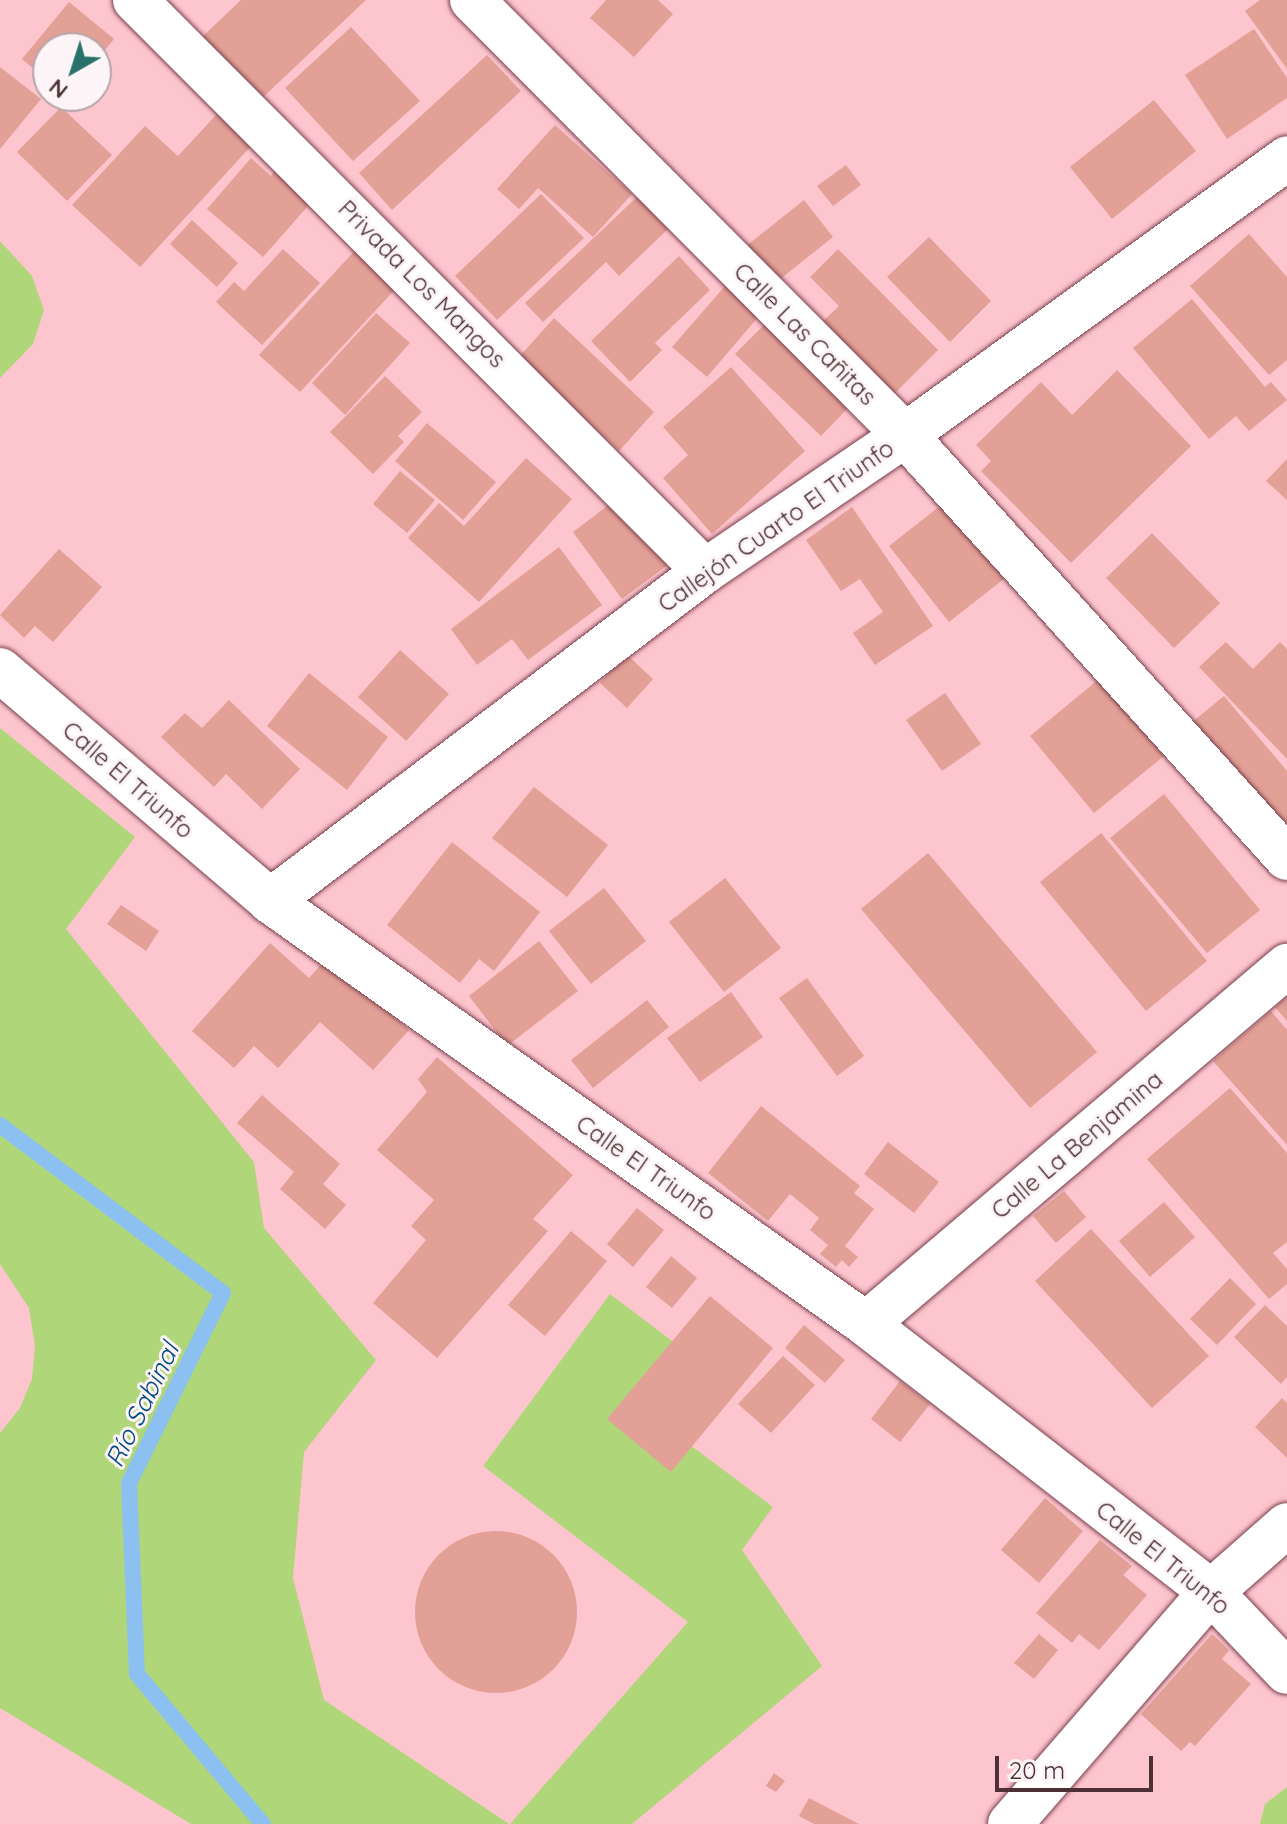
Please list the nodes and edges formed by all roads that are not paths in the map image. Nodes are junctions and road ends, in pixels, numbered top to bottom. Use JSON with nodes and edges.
{"nodes":[{"id":1,"x":135,"y":0,"type":"edge"},
{"id":2,"x":472,"y":0,"type":"edge"},
{"id":3,"x":1287,"y":158,"type":"edge"},
{"id":4,"x":905,"y":435,"type":"junction"},
{"id":5,"x":705,"y":571,"type":"junction"},
{"id":6,"x":0,"y":670,"type":"edge"},
{"id":7,"x":1287,"y":858,"type":"edge"},
{"id":8,"x":270,"y":901,"type":"junction"},
{"id":9,"x":1287,"y":966,"type":"edge"},
{"id":10,"x":866,"y":1324,"type":"junction"},
{"id":11,"x":1287,"y":1525,"type":"edge"},
{"id":12,"x":1211,"y":1592,"type":"junction"},
{"id":13,"x":1287,"y":1672,"type":"edge"},
{"id":14,"x":1010,"y":1824,"type":"edge"}],
"edges":[{"from":1,"to":5,"type":"street","name":"Privada Los Mangos"},
{"from":2,"to":4,"type":"street","name":"Calle Las Cañitas"},
{"from":3,"to":4,"type":"street","name":"Callejón Cuarto El Triunfo"},
{"from":4,"to":5,"type":"street","name":"Callejón Cuarto El Triunfo"},
{"from":4,"to":7,"type":"street","name":"Calle Las Cañitas"},
{"from":5,"to":8,"type":"street","name":"Callejón Cuarto El Triunfo"},
{"from":6,"to":8,"type":"street","name":"Calle El Triunfo"},
{"from":8,"to":10,"type":"street","name":"Calle El Triunfo"},
{"from":9,"to":10,"type":"street","name":"Calle La Benjamina"},
{"from":10,"to":12,"type":"street","name":"Calle El Triunfo"},
{"from":11,"to":12,"type":"street"},
{"from":12,"to":13,"type":"street","name":"Calle El Triunfo"},
{"from":12,"to":14,"type":"street"}]}
